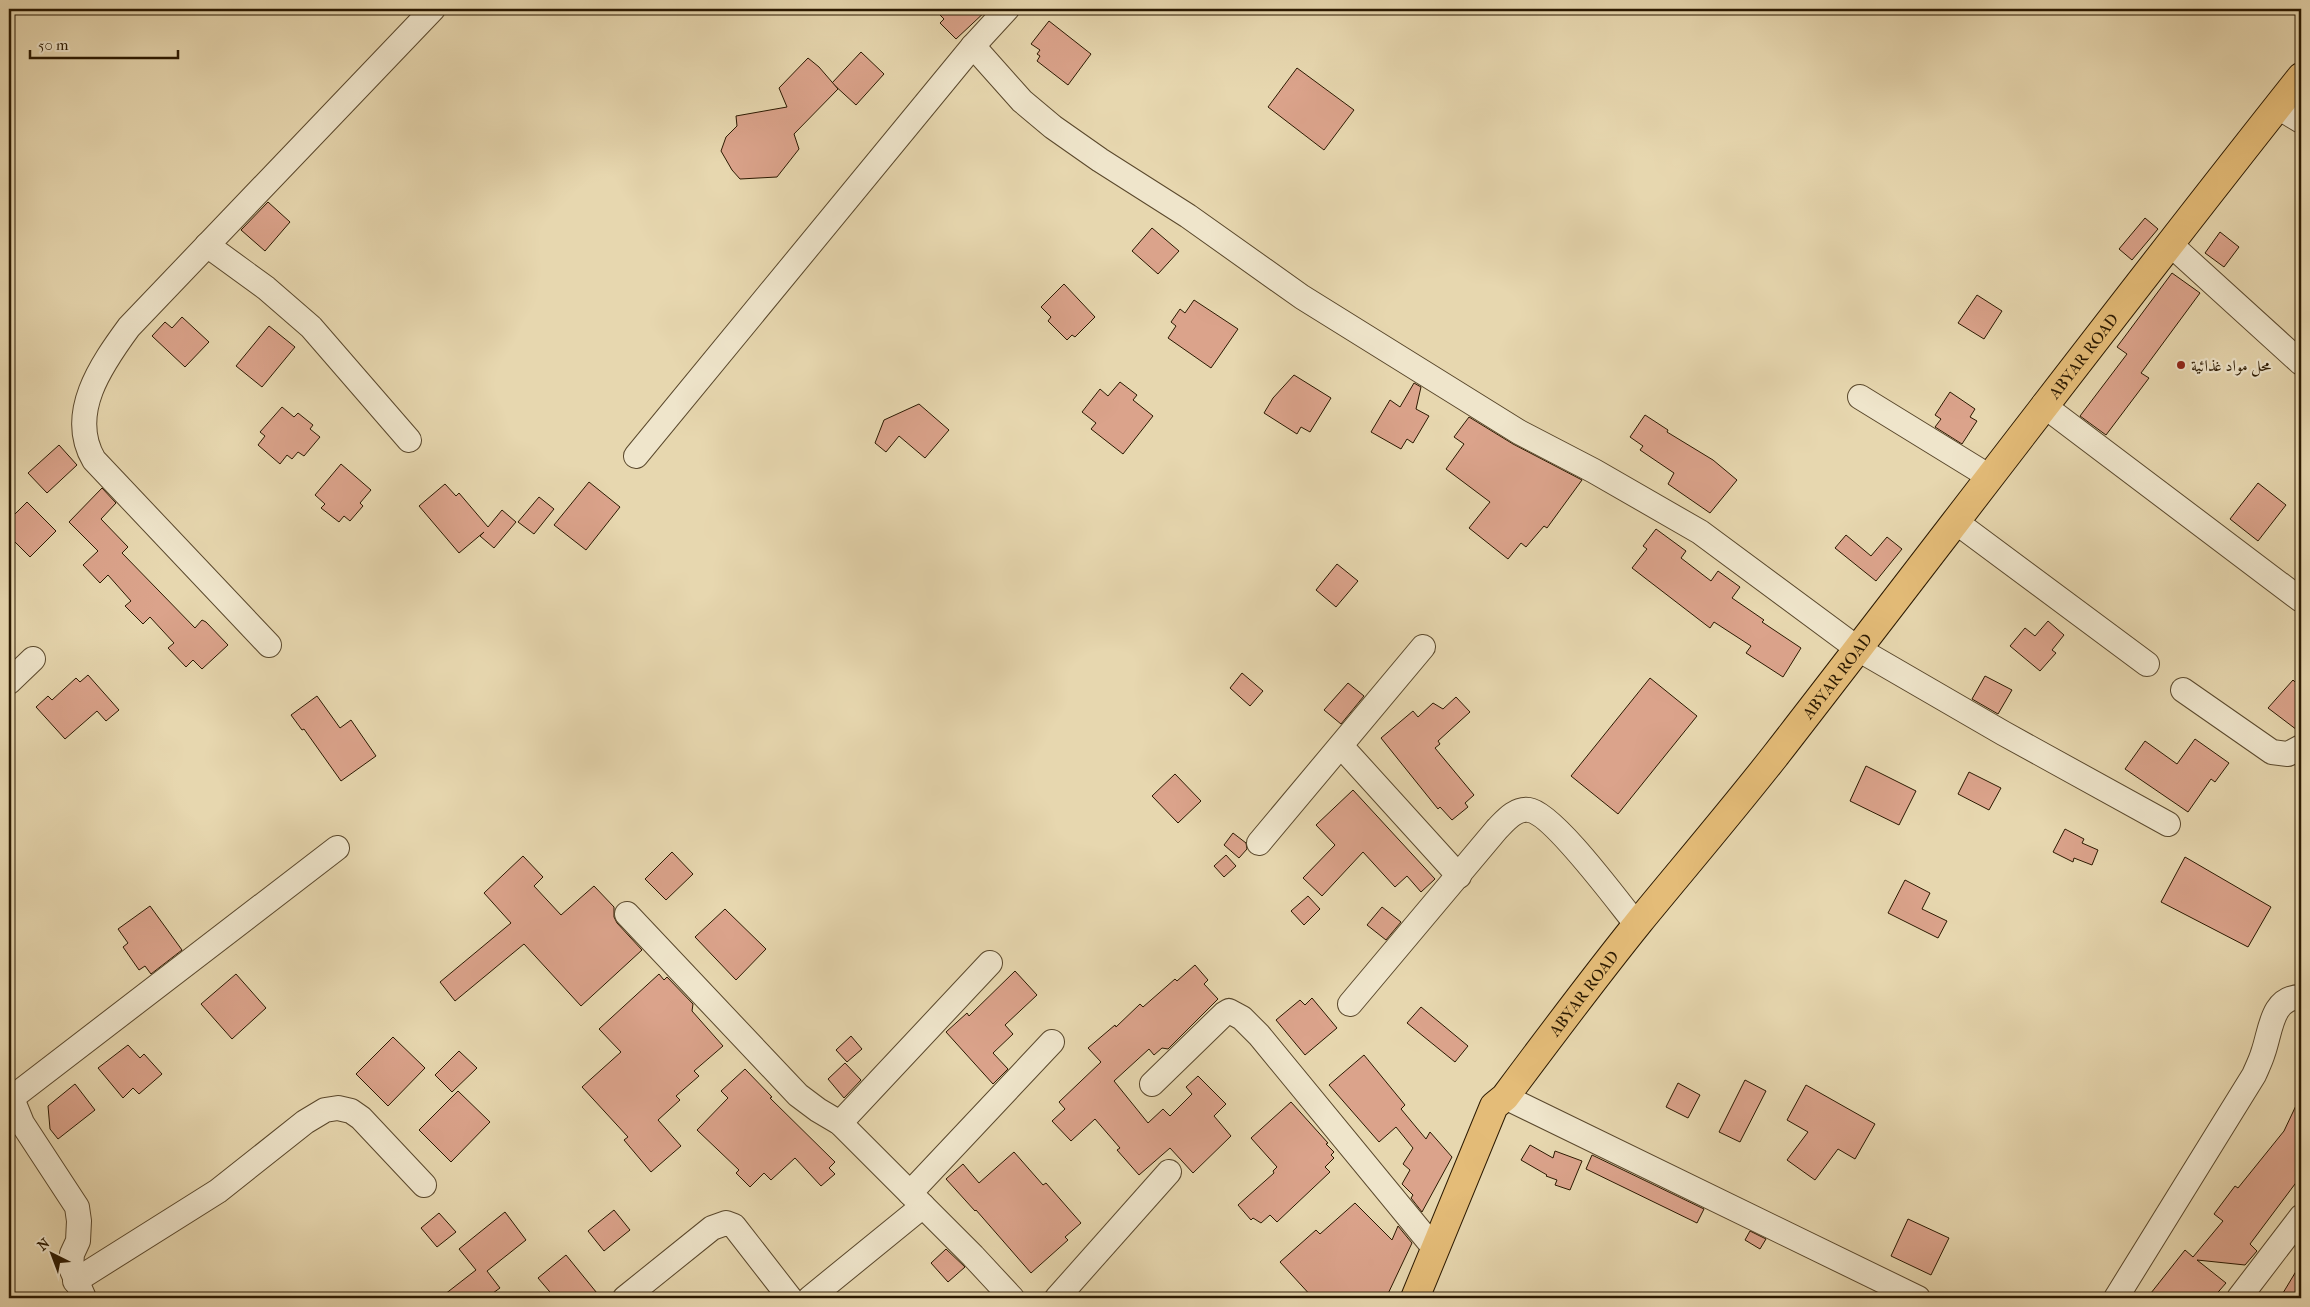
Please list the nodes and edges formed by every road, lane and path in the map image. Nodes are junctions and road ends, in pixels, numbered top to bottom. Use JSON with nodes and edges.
{"nodes":[{"id":1,"x":433,"y":9,"type":"edge"},
{"id":2,"x":1007,"y":9,"type":"edge"},
{"id":3,"x":973,"y":46,"type":"junction"},
{"id":4,"x":2301,"y":77,"type":"edge"},
{"id":5,"x":2278,"y":107,"type":"junction"},
{"id":6,"x":2301,"y":121,"type":"edge"},
{"id":7,"x":2169,"y":243,"type":"junction"},
{"id":8,"x":207,"y":245,"type":"junction"},
{"id":9,"x":2301,"y":363,"type":"edge"},
{"id":10,"x":1860,"y":397,"type":"dead end"},
{"id":11,"x":2043,"y":405,"type":"junction"},
{"id":12,"x":409,"y":440,"type":"dead end"},
{"id":13,"x":636,"y":456,"type":"dead end"},
{"id":14,"x":1990,"y":477,"type":"junction"},
{"id":15,"x":1956,"y":522,"type":"junction"},
{"id":16,"x":2301,"y":600,"type":"edge"},
{"id":17,"x":269,"y":645,"type":"dead end"},
{"id":18,"x":1424,"y":647,"type":"dead end"},
{"id":19,"x":1858,"y":649,"type":"junction"},
{"id":20,"x":33,"y":659,"type":"dead end"},
{"id":21,"x":2147,"y":664,"type":"dead end"},
{"id":22,"x":9,"y":682,"type":"edge"},
{"id":23,"x":2183,"y":690,"type":"dead end"},
{"id":24,"x":1340,"y":746,"type":"junction"},
{"id":25,"x":2301,"y":747,"type":"edge"},
{"id":26,"x":2168,"y":824,"type":"dead end"},
{"id":27,"x":1259,"y":843,"type":"dead end"},
{"id":28,"x":336,"y":848,"type":"dead end"},
{"id":29,"x":1459,"y":876,"type":"junction"},
{"id":30,"x":628,"y":914,"type":"dead end"},
{"id":31,"x":1636,"y":925,"type":"junction"},
{"id":32,"x":990,"y":963,"type":"dead end"},
{"id":33,"x":2301,"y":997,"type":"edge"},
{"id":34,"x":1350,"y":1004,"type":"dead end"},
{"id":35,"x":1052,"y":1042,"type":"dead end"},
{"id":36,"x":1152,"y":1084,"type":"dead end"},
{"id":37,"x":11,"y":1094,"type":"edge"},
{"id":38,"x":1505,"y":1097,"type":"junction"},
{"id":39,"x":840,"y":1123,"type":"junction"},
{"id":40,"x":1168,"y":1172,"type":"dead end"},
{"id":41,"x":424,"y":1185,"type":"dead end"},
{"id":42,"x":916,"y":1199,"type":"junction"},
{"id":43,"x":2301,"y":1217,"type":"edge"},
{"id":44,"x":1435,"y":1249,"type":"junction"},
{"id":45,"x":79,"y":1290,"type":"edge"},
{"id":46,"x":625,"y":1298,"type":"edge"},
{"id":47,"x":790,"y":1298,"type":"edge"},
{"id":48,"x":810,"y":1298,"type":"edge"},
{"id":49,"x":1012,"y":1298,"type":"edge"},
{"id":50,"x":1058,"y":1298,"type":"edge"},
{"id":51,"x":1415,"y":1298,"type":"edge"},
{"id":52,"x":1918,"y":1298,"type":"edge"},
{"id":53,"x":2116,"y":1298,"type":"edge"},
{"id":54,"x":2239,"y":1298,"type":"edge"}],
"edges":[{"from":1,"to":8,"type":"street"},
{"from":2,"to":3,"type":"street"},
{"from":3,"to":13,"type":"street"},
{"from":3,"to":19,"type":"street"},
{"from":4,"to":5,"type":"main road","name":"ABYAR ROAD"},
{"from":5,"to":6,"type":"street"},
{"from":5,"to":7,"type":"main road","name":"ABYAR ROAD"},
{"from":7,"to":9,"type":"street"},
{"from":7,"to":11,"type":"main road","name":"ABYAR ROAD"},
{"from":8,"to":12,"type":"street"},
{"from":8,"to":17,"type":"street"},
{"from":10,"to":14,"type":"street"},
{"from":11,"to":14,"type":"main road","name":"ABYAR ROAD"},
{"from":11,"to":16,"type":"street"},
{"from":14,"to":15,"type":"main road","name":"ABYAR ROAD"},
{"from":15,"to":19,"type":"main road","name":"ABYAR ROAD"},
{"from":15,"to":21,"type":"street"},
{"from":18,"to":24,"type":"street"},
{"from":19,"to":26,"type":"street"},
{"from":19,"to":31,"type":"main road","name":"ABYAR ROAD"},
{"from":20,"to":22,"type":"street"},
{"from":23,"to":25,"type":"street"},
{"from":24,"to":27,"type":"street"},
{"from":24,"to":29,"type":"street"},
{"from":28,"to":37,"type":"street"},
{"from":29,"to":31,"type":"street"},
{"from":29,"to":34,"type":"street"},
{"from":30,"to":39,"type":"street"},
{"from":31,"to":38,"type":"main road","name":"ABYAR ROAD"},
{"from":32,"to":39,"type":"street"},
{"from":33,"to":53,"type":"street"},
{"from":35,"to":42,"type":"street"},
{"from":36,"to":44,"type":"street"},
{"from":37,"to":45,"type":"street"},
{"from":38,"to":44,"type":"main road","name":"ABYAR ROAD"},
{"from":38,"to":52,"type":"street"},
{"from":39,"to":42,"type":"street"},
{"from":40,"to":50,"type":"street"},
{"from":41,"to":45,"type":"street"},
{"from":42,"to":48,"type":"street"},
{"from":42,"to":49,"type":"street"},
{"from":43,"to":54,"type":"street"},
{"from":44,"to":51,"type":"main road","name":"ABYAR ROAD"},
{"from":46,"to":47,"type":"street"}]}
